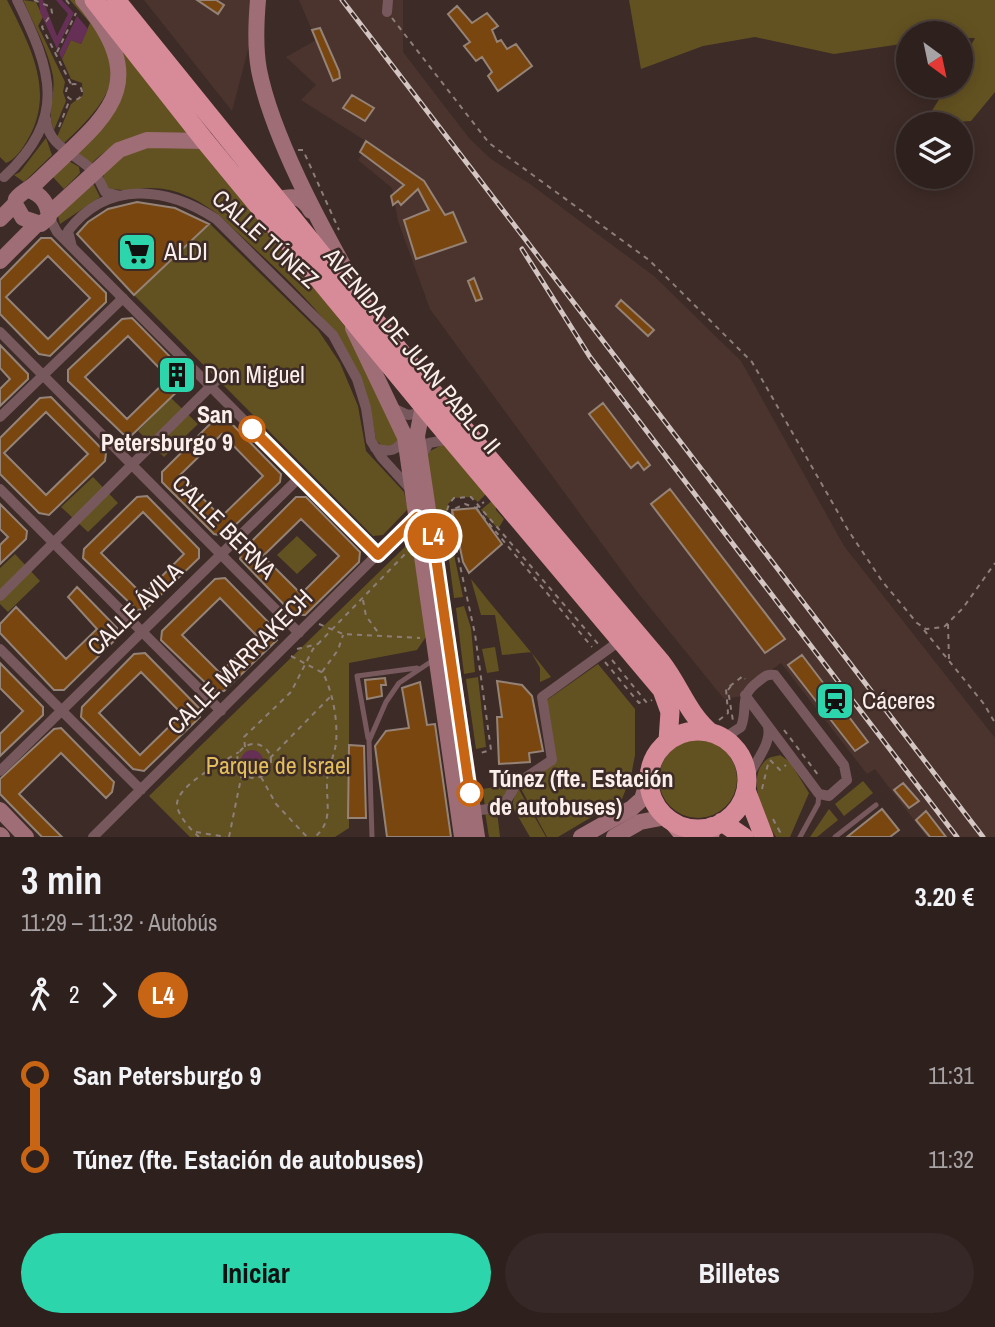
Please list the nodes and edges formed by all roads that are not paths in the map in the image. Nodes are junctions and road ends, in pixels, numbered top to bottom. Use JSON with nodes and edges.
{"nodes":[{"id":1,"x":17,"y":0,"type":"edge"},
{"id":2,"x":94,"y":0,"type":"edge"},
{"id":3,"x":116,"y":0,"type":"edge"},
{"id":4,"x":258,"y":0,"type":"edge"},
{"id":5,"x":80,"y":6,"type":"edge"},
{"id":6,"x":46,"y":117,"type":"junction"},
{"id":7,"x":205,"y":141,"type":"junction"},
{"id":8,"x":67,"y":153,"type":"junction"},
{"id":9,"x":294,"y":153,"type":"junction"},
{"id":10,"x":93,"y":171,"type":"junction"},
{"id":11,"x":4,"y":178,"type":"edge"},
{"id":12,"x":21,"y":196,"type":"junction"},
{"id":13,"x":120,"y":196,"type":"junction"},
{"id":14,"x":276,"y":200,"type":"junction"},
{"id":15,"x":0,"y":219,"type":"edge"},
{"id":16,"x":44,"y":220,"type":"junction"},
{"id":17,"x":272,"y":220,"type":"junction"},
{"id":18,"x":333,"y":232,"type":"junction"},
{"id":19,"x":72,"y":247,"type":"junction"},
{"id":20,"x":0,"y":261,"type":"edge"},
{"id":21,"x":123,"y":298,"type":"junction"},
{"id":22,"x":373,"y":303,"type":"junction"},
{"id":23,"x":342,"y":307,"type":"junction"},
{"id":24,"x":0,"y":332,"type":"edge"},
{"id":25,"x":44,"y":374,"type":"junction"},
{"id":26,"x":213,"y":384,"type":"junction"},
{"id":27,"x":426,"y":403,"type":"junction"},
{"id":28,"x":393,"y":408,"type":"junction"},
{"id":29,"x":0,"y":417,"type":"edge"},
{"id":30,"x":405,"y":437,"type":"junction"},
{"id":31,"x":452,"y":439,"type":"junction"},
{"id":32,"x":375,"y":447,"type":"junction"},
{"id":33,"x":421,"y":457,"type":"junction"},
{"id":34,"x":133,"y":466,"type":"junction"},
{"id":35,"x":300,"y":477,"type":"junction"},
{"id":36,"x":0,"y":489,"type":"edge"},
{"id":37,"x":420,"y":496,"type":"junction"},
{"id":38,"x":500,"y":496,"type":"junction"},
{"id":39,"x":417,"y":517,"type":"junction"},
{"id":40,"x":430,"y":539,"type":"junction"},
{"id":41,"x":54,"y":543,"type":"junction"},
{"id":42,"x":534,"y":551,"type":"dead end"},
{"id":43,"x":221,"y":554,"type":"junction"},
{"id":44,"x":378,"y":555,"type":"junction"},
{"id":45,"x":542,"y":561,"type":"dead end"},
{"id":46,"x":0,"y":596,"type":"edge"},
{"id":47,"x":142,"y":632,"type":"junction"},
{"id":48,"x":299,"y":633,"type":"junction"},
{"id":49,"x":0,"y":649,"type":"edge"},
{"id":50,"x":611,"y":649,"type":"junction"},
{"id":51,"x":444,"y":653,"type":"junction"},
{"id":52,"x":420,"y":667,"type":"junction"},
{"id":53,"x":745,"y":695,"type":"junction"},
{"id":54,"x":61,"y":710,"type":"junction"},
{"id":55,"x":221,"y":711,"type":"junction"},
{"id":56,"x":764,"y":721,"type":"junction"},
{"id":57,"x":725,"y":725,"type":"junction"},
{"id":58,"x":369,"y":741,"type":"junction"},
{"id":59,"x":668,"y":741,"type":"junction"},
{"id":60,"x":764,"y":750,"type":"junction"},
{"id":61,"x":791,"y":758,"type":"junction"},
{"id":62,"x":0,"y":771,"type":"edge"},
{"id":63,"x":649,"y":777,"type":"junction"},
{"id":64,"x":751,"y":789,"type":"junction"},
{"id":65,"x":141,"y":790,"type":"junction"},
{"id":66,"x":816,"y":790,"type":"junction"},
{"id":67,"x":876,"y":805,"type":"dead end"},
{"id":68,"x":0,"y":810,"type":"edge"},
{"id":69,"x":473,"y":811,"type":"junction"},
{"id":70,"x":669,"y":819,"type":"junction"},
{"id":71,"x":714,"y":828,"type":"edge"},
{"id":72,"x":772,"y":835,"type":"edge"},
{"id":73,"x":26,"y":837,"type":"edge"},
{"id":74,"x":93,"y":837,"type":"edge"},
{"id":75,"x":372,"y":837,"type":"edge"},
{"id":76,"x":462,"y":837,"type":"edge"},
{"id":77,"x":477,"y":837,"type":"edge"},
{"id":78,"x":581,"y":837,"type":"edge"},
{"id":79,"x":614,"y":837,"type":"edge"},
{"id":80,"x":685,"y":837,"type":"edge"},
{"id":81,"x":744,"y":837,"type":"edge"},
{"id":82,"x":800,"y":837,"type":"edge"},
{"id":83,"x":835,"y":837,"type":"edge"}],
"edges":[{"from":1,"to":6,"type":"street"},
{"from":2,"to":7,"type":"highway","name":"AVENIDA DE JUAN PABLO II"},
{"from":3,"to":14,"type":"highway","name":"AVENIDA DE JUAN PABLO II"},
{"from":4,"to":9,"type":"main road"},
{"from":5,"to":8,"type":"main road"},
{"from":6,"to":8,"type":"street"},
{"from":6,"to":11,"type":"street"},
{"from":7,"to":10,"type":"main road"},
{"from":7,"to":17,"type":"highway","name":"AVENIDA DE JUAN PABLO II"},
{"from":8,"to":10,"type":"street"},
{"from":8,"to":12,"type":"main road"},
{"from":9,"to":14,"type":"main road"},
{"from":9,"to":18,"type":"main road"},
{"from":10,"to":13,"type":"street"},
{"from":10,"to":16,"type":"main road"},
{"from":11,"to":12,"type":"street"},
{"from":12,"to":15,"type":"main road"},
{"from":12,"to":16,"type":"main road"},
{"from":12,"to":16,"type":"main road"},
{"from":13,"to":19,"type":"street","name":"CALLE TÚNEZ"},
{"from":13,"to":32,"type":"street","name":"CALLE TÚNEZ"},
{"from":14,"to":17,"type":"highway"},
{"from":14,"to":18,"type":"main road"},
{"from":14,"to":22,"type":"highway","name":"AVENIDA DE JUAN PABLO II"},
{"from":16,"to":19,"type":"street"},
{"from":16,"to":20,"type":"main road"},
{"from":17,"to":23,"type":"highway","name":"AVENIDA DE JUAN PABLO II"},
{"from":18,"to":22,"type":"main road"},
{"from":19,"to":21,"type":"street"},
{"from":21,"to":25,"type":"street"},
{"from":21,"to":26,"type":"street"},
{"from":22,"to":27,"type":"highway","name":"AVENIDA DE JUAN PABLO II"},
{"from":23,"to":27,"type":"highway","name":"AVENIDA DE JUAN PABLO II"},
{"from":23,"to":28,"type":"main road","name":"CALLE TÚNEZ"},
{"from":24,"to":25,"type":"street","name":"CALLE BERNA"},
{"from":25,"to":29,"type":"street"},
{"from":25,"to":34,"type":"street","name":"CALLE BERNA"},
{"from":26,"to":34,"type":"street"},
{"from":26,"to":35,"type":"street"},
{"from":27,"to":28,"type":"street"},
{"from":27,"to":31,"type":"highway","name":"AVENIDA DE JUAN PABLO II"},
{"from":27,"to":33,"type":"main road","name":"CALLE TÚNEZ"},
{"from":27,"to":57,"type":"highway","name":"AVENIDA DE JUAN PABLO II"},
{"from":28,"to":30,"type":"main road","name":"CALLE TÚNEZ"},
{"from":30,"to":32,"type":"street"},
{"from":30,"to":37,"type":"main road","name":"CALLE TÚNEZ"},
{"from":31,"to":33,"type":"street"},
{"from":31,"to":38,"type":"highway","name":"AVENIDA DE JUAN PABLO II"},
{"from":32,"to":37,"type":"street","name":"CALLE TÚNEZ"},
{"from":33,"to":37,"type":"main road","name":"CALLE TÚNEZ"},
{"from":34,"to":41,"type":"street"},
{"from":34,"to":43,"type":"street","name":"CALLE BERNA"},
{"from":35,"to":43,"type":"street","name":"CALLE ÁVILA"},
{"from":35,"to":44,"type":"street"},
{"from":36,"to":41,"type":"street"},
{"from":37,"to":39,"type":"main road","name":"CALLE TÚNEZ"},
{"from":37,"to":40,"type":"main road","name":"CALLE TÚNEZ"},
{"from":38,"to":42,"type":"lane"},
{"from":38,"to":50,"type":"highway","name":"AVENIDA DE JUAN PABLO II"},
{"from":39,"to":40,"type":"main road","name":"CALLE TÚNEZ"},
{"from":39,"to":44,"type":"street","name":"CALLE MARRAKECH"},
{"from":40,"to":51,"type":"main road","name":"CALLE TÚNEZ"},
{"from":40,"to":51,"type":"main road","name":"CALLE TÚNEZ"},
{"from":41,"to":46,"type":"street"},
{"from":41,"to":47,"type":"street"},
{"from":43,"to":47,"type":"street","name":"CALLE ÁVILA"},
{"from":43,"to":48,"type":"street","name":"CALLE BERNA"},
{"from":44,"to":48,"type":"street","name":"CALLE MARRAKECH"},
{"from":45,"to":50,"type":"lane"},
{"from":47,"to":54,"type":"street","name":"CALLE ÁVILA"},
{"from":47,"to":55,"type":"street"},
{"from":48,"to":55,"type":"street","name":"CALLE MARRAKECH"},
{"from":49,"to":54,"type":"street"},
{"from":50,"to":59,"type":"highway","name":"AVENIDA DE JUAN PABLO II"},
{"from":50,"to":69,"type":"street"},
{"from":51,"to":52,"type":"lane"},
{"from":51,"to":69,"type":"main road","name":"CALLE TÚNEZ"},
{"from":51,"to":76,"type":"main road","name":"CALLE TÚNEZ"},
{"from":52,"to":58,"type":"lane"},
{"from":52,"to":58,"type":"lane"},
{"from":53,"to":56,"type":"street"},
{"from":53,"to":57,"type":"street"},
{"from":53,"to":66,"type":"street"},
{"from":54,"to":62,"type":"street","name":"CALLE ÁVILA"},
{"from":54,"to":65,"type":"street"},
{"from":55,"to":65,"type":"street","name":"CALLE MARRAKECH"},
{"from":56,"to":57,"type":"street"},
{"from":56,"to":60,"type":"street"},
{"from":56,"to":61,"type":"street"},
{"from":57,"to":59,"type":"highway"},
{"from":57,"to":64,"type":"highway"},
{"from":58,"to":75,"type":"lane"},
{"from":59,"to":63,"type":"highway"},
{"from":60,"to":61,"type":"street"},
{"from":60,"to":64,"type":"street"},
{"from":61,"to":66,"type":"street"},
{"from":63,"to":70,"type":"highway"},
{"from":63,"to":78,"type":"main road"},
{"from":64,"to":71,"type":"highway"},
{"from":64,"to":72,"type":"highway"},
{"from":65,"to":74,"type":"street","name":"CALLE MARRAKECH"},
{"from":66,"to":82,"type":"lane"},
{"from":67,"to":83,"type":"lane"},
{"from":68,"to":73,"type":"main road"},
{"from":69,"to":77,"type":"main road","name":"CALLE TÚNEZ"},
{"from":70,"to":71,"type":"highway"},
{"from":70,"to":79,"type":"main road"},
{"from":70,"to":80,"type":"main road"},
{"from":71,"to":81,"type":"highway"}]}
